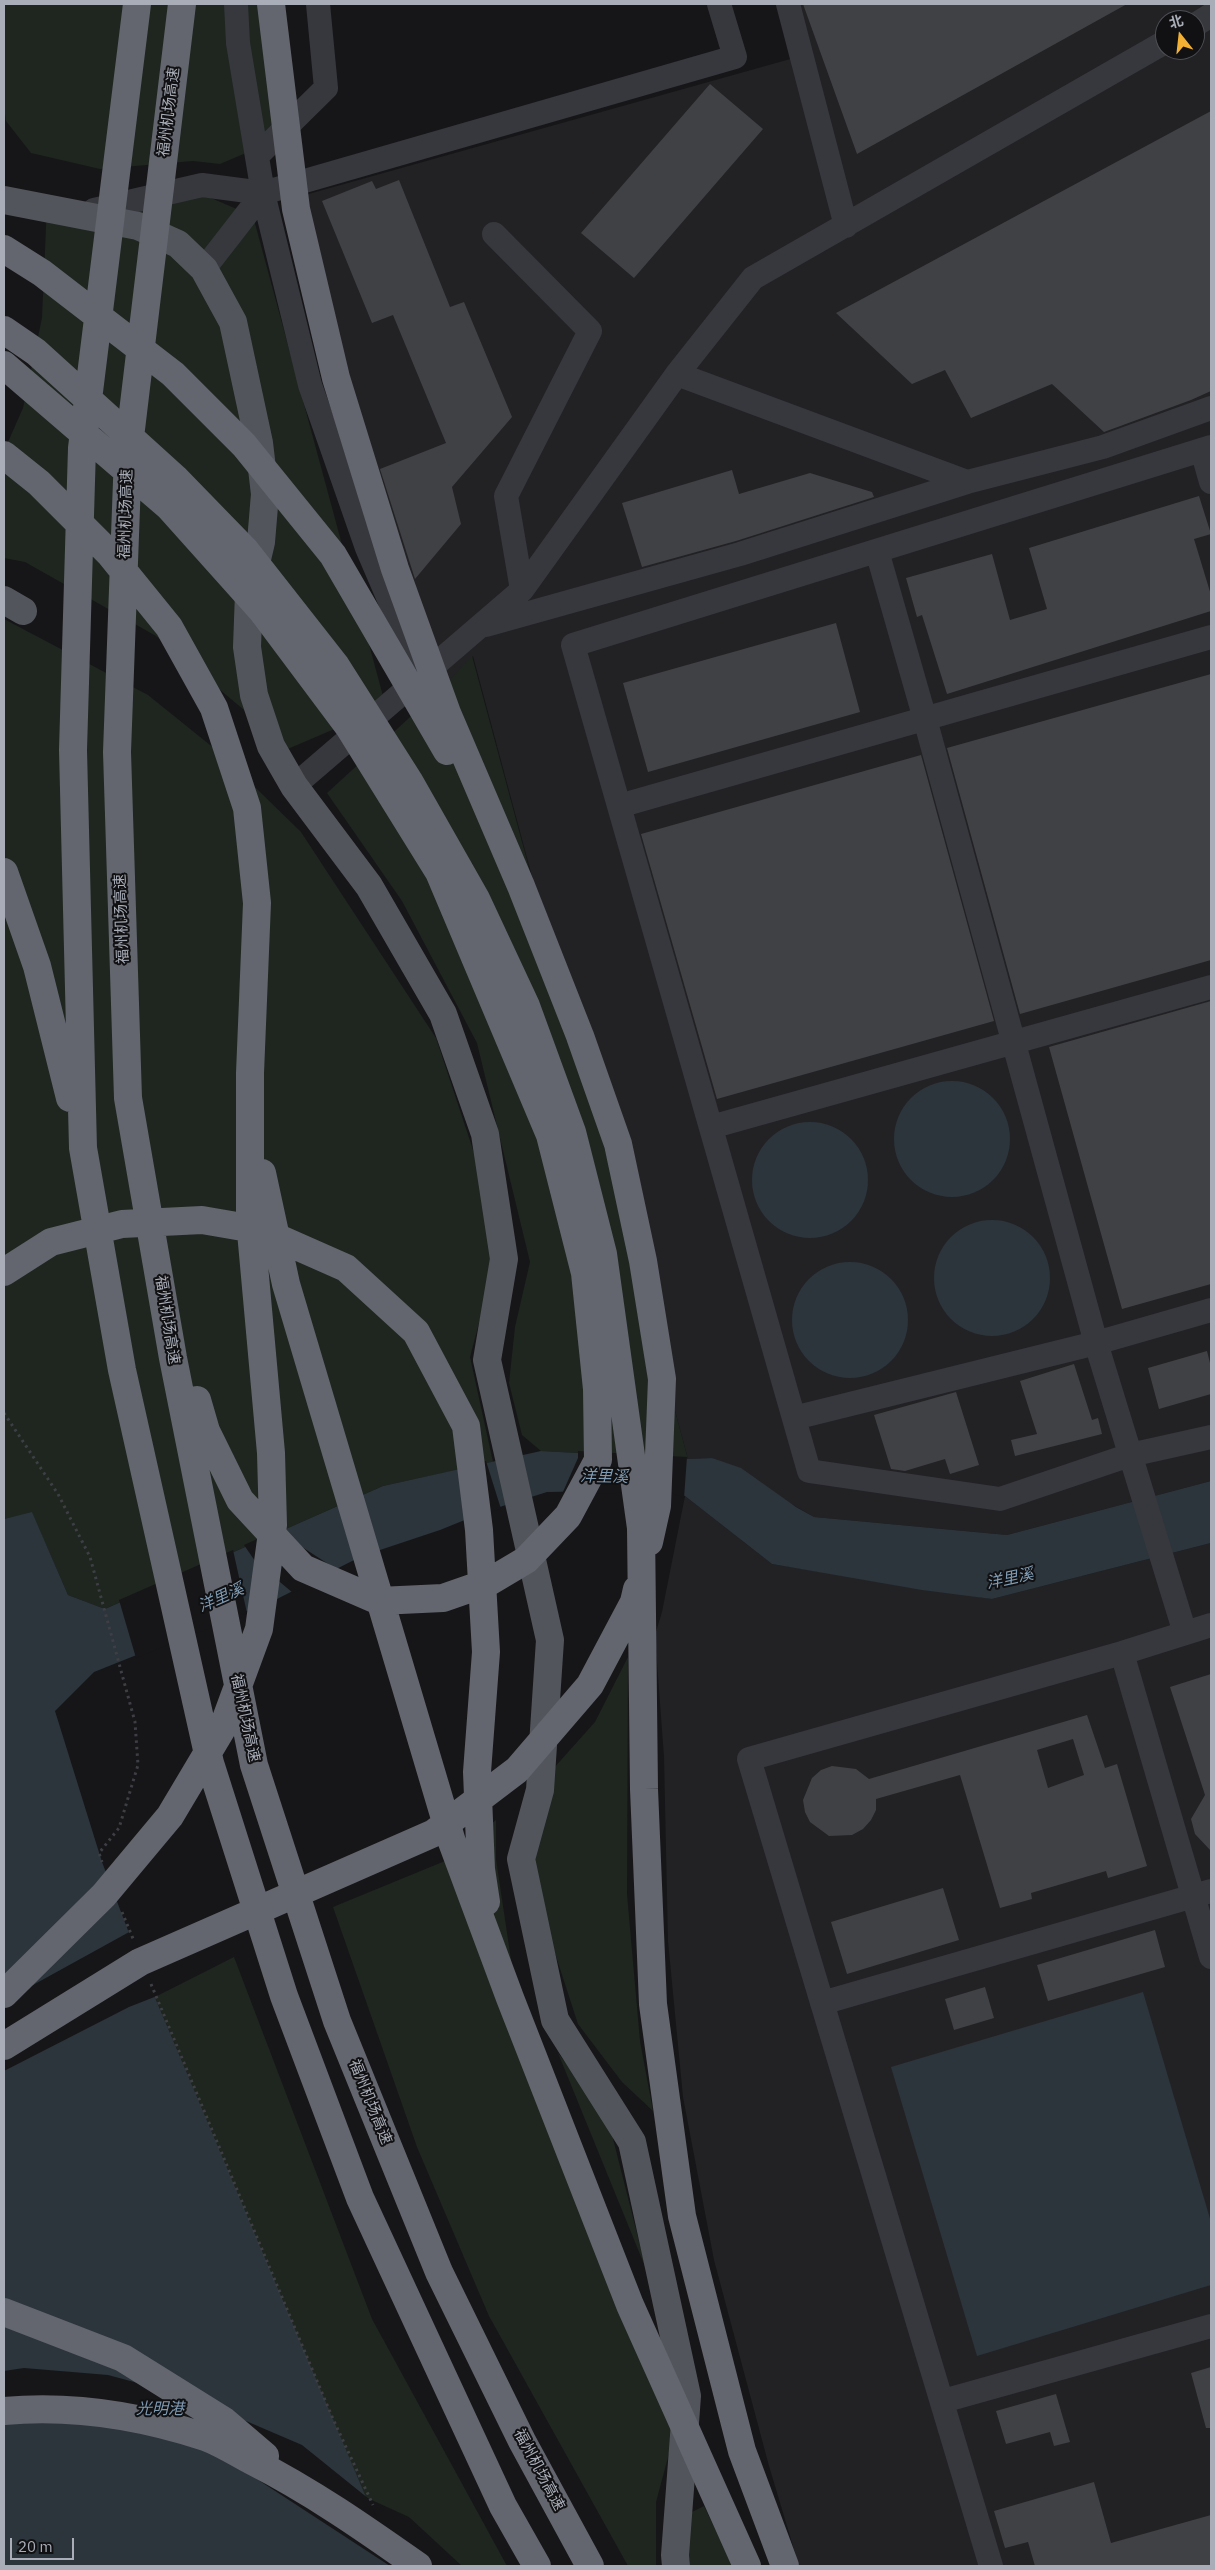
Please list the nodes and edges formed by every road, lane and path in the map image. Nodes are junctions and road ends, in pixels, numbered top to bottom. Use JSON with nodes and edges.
{"nodes":[{"id":1,"x":137,"y":4,"type":"edge"},
{"id":2,"x":182,"y":4,"type":"edge"},
{"id":3,"x":236,"y":4,"type":"edge"},
{"id":4,"x":271,"y":4,"type":"edge"},
{"id":5,"x":318,"y":4,"type":"edge"},
{"id":6,"x":719,"y":4,"type":"edge"},
{"id":7,"x":788,"y":4,"type":"edge"},
{"id":8,"x":1155,"y":48,"type":"edge"},
{"id":9,"x":257,"y":156,"type":"junction"},
{"id":10,"x":264,"y":193,"type":"junction"},
{"id":11,"x":4,"y":200,"type":"edge"},
{"id":12,"x":78,"y":214,"type":"junction"},
{"id":13,"x":846,"y":226,"type":"junction"},
{"id":14,"x":494,"y":234,"type":"dead end"},
{"id":15,"x":4,"y":249,"type":"edge"},
{"id":16,"x":204,"y":269,"type":"junction"},
{"id":17,"x":4,"y":330,"type":"edge"},
{"id":18,"x":4,"y":365,"type":"edge"},
{"id":19,"x":677,"y":374,"type":"junction"},
{"id":20,"x":1211,"y":408,"type":"edge"},
{"id":21,"x":1206,"y":449,"type":"edge"},
{"id":22,"x":4,"y":455,"type":"edge"},
{"id":23,"x":967,"y":482,"type":"junction"},
{"id":24,"x":1211,"y":482,"type":"edge"},
{"id":25,"x":877,"y":551,"type":"junction"},
{"id":26,"x":522,"y":590,"type":"junction"},
{"id":27,"x":480,"y":627,"type":"junction"},
{"id":28,"x":1211,"y":637,"type":"edge"},
{"id":29,"x":427,"y":672,"type":"junction"},
{"id":30,"x":925,"y":719,"type":"junction"},
{"id":31,"x":294,"y":786,"type":"junction"},
{"id":32,"x":619,"y":806,"type":"junction"},
{"id":33,"x":4,"y":872,"type":"edge"},
{"id":34,"x":521,"y":886,"type":"junction"},
{"id":35,"x":1211,"y":988,"type":"edge"},
{"id":36,"x":1013,"y":1044,"type":"junction"},
{"id":37,"x":250,"y":1073,"type":"junction"},
{"id":38,"x":711,"y":1127,"type":"junction"},
{"id":39,"x":83,"y":1148,"type":"junction"},
{"id":40,"x":4,"y":1272,"type":"edge"},
{"id":41,"x":162,"y":1283,"type":"junction"},
{"id":42,"x":1211,"y":1310,"type":"edge"},
{"id":43,"x":1096,"y":1343,"type":"junction"},
{"id":44,"x":4,"y":1412,"type":"edge"},
{"id":45,"x":794,"y":1418,"type":"junction"},
{"id":46,"x":1211,"y":1438,"type":"edge"},
{"id":47,"x":1130,"y":1455,"type":"junction"},
{"id":48,"x":1211,"y":1625,"type":"edge"},
{"id":49,"x":1185,"y":1633,"type":"junction"},
{"id":50,"x":1122,"y":1653,"type":"junction"},
{"id":51,"x":106,"y":1872,"type":"dead end"},
{"id":52,"x":1202,"y":1893,"type":"edge"},
{"id":53,"x":121,"y":1909,"type":"dead end"},
{"id":54,"x":136,"y":1946,"type":"dead end"},
{"id":55,"x":1211,"y":1957,"type":"edge"},
{"id":56,"x":150,"y":1983,"type":"dead end"},
{"id":57,"x":4,"y":1994,"type":"edge"},
{"id":58,"x":510,"y":1998,"type":"junction"},
{"id":59,"x":822,"y":2003,"type":"junction"},
{"id":60,"x":4,"y":2046,"type":"edge"},
{"id":61,"x":4,"y":2312,"type":"edge"},
{"id":62,"x":1211,"y":2326,"type":"edge"},
{"id":63,"x":943,"y":2401,"type":"junction"},
{"id":64,"x":4,"y":2410,"type":"edge"},
{"id":65,"x":295,"y":2483,"type":"junction"},
{"id":66,"x":377,"y":2514,"type":"dead end"},
{"id":67,"x":418,"y":2566,"type":"edge"},
{"id":68,"x":537,"y":2566,"type":"edge"},
{"id":69,"x":590,"y":2566,"type":"edge"},
{"id":70,"x":676,"y":2566,"type":"edge"},
{"id":71,"x":747,"y":2566,"type":"edge"},
{"id":72,"x":784,"y":2566,"type":"edge"},
{"id":73,"x":991,"y":2566,"type":"edge"}],
"edges":[{"from":1,"to":39,"type":"highway"},
{"from":2,"to":41,"type":"highway","name":"福州机场高速"},
{"from":3,"to":9,"type":"lane"},
{"from":4,"to":34,"type":"highway"},
{"from":5,"to":9,"type":"lane"},
{"from":6,"to":10,"type":"lane"},
{"from":7,"to":13,"type":"lane"},
{"from":8,"to":13,"type":"lane"},
{"from":9,"to":10,"type":"lane"},
{"from":10,"to":12,"type":"lane"},
{"from":10,"to":16,"type":"lane"},
{"from":10,"to":29,"type":"lane"},
{"from":11,"to":12,"type":"main road"},
{"from":12,"to":16,"type":"main road"},
{"from":13,"to":19,"type":"lane"},
{"from":14,"to":26,"type":"lane"},
{"from":15,"to":34,"type":"highway"},
{"from":16,"to":31,"type":"main road"},
{"from":17,"to":72,"type":"highway"},
{"from":18,"to":41,"type":"highway"},
{"from":19,"to":23,"type":"lane"},
{"from":19,"to":26,"type":"lane"},
{"from":20,"to":23,"type":"lane"},
{"from":21,"to":24,"type":"lane"},
{"from":21,"to":25,"type":"lane"},
{"from":22,"to":37,"type":"highway"},
{"from":23,"to":27,"type":"lane"},
{"from":25,"to":30,"type":"lane"},
{"from":25,"to":32,"type":"lane"},
{"from":26,"to":27,"type":"lane"},
{"from":27,"to":29,"type":"lane"},
{"from":28,"to":30,"type":"lane"},
{"from":29,"to":31,"type":"lane"},
{"from":30,"to":32,"type":"lane"},
{"from":30,"to":36,"type":"lane"},
{"from":31,"to":70,"type":"main road"},
{"from":32,"to":38,"type":"lane"},
{"from":33,"to":39,"type":"highway"},
{"from":34,"to":60,"type":"highway"},
{"from":35,"to":36,"type":"lane"},
{"from":36,"to":38,"type":"lane"},
{"from":36,"to":43,"type":"lane"},
{"from":37,"to":57,"type":"highway"},
{"from":37,"to":58,"type":"highway"},
{"from":38,"to":45,"type":"lane"},
{"from":39,"to":68,"type":"highway"},
{"from":40,"to":58,"type":"highway"},
{"from":41,"to":69,"type":"highway","name":"福州机场高速"},
{"from":42,"to":43,"type":"lane"},
{"from":43,"to":45,"type":"lane"},
{"from":43,"to":47,"type":"lane"},
{"from":44,"to":51,"type":"path"},
{"from":45,"to":47,"type":"lane"},
{"from":46,"to":47,"type":"lane"},
{"from":47,"to":49,"type":"lane"},
{"from":48,"to":49,"type":"lane"},
{"from":49,"to":50,"type":"lane"},
{"from":50,"to":52,"type":"lane"},
{"from":50,"to":59,"type":"lane"},
{"from":52,"to":55,"type":"lane"},
{"from":52,"to":59,"type":"lane"},
{"from":53,"to":54,"type":"path"},
{"from":56,"to":66,"type":"path"},
{"from":58,"to":71,"type":"highway"},
{"from":59,"to":63,"type":"lane"},
{"from":61,"to":65,"type":"highway"},
{"from":62,"to":63,"type":"lane"},
{"from":63,"to":73,"type":"lane"},
{"from":64,"to":65,"type":"highway"},
{"from":65,"to":67,"type":"highway"}]}
